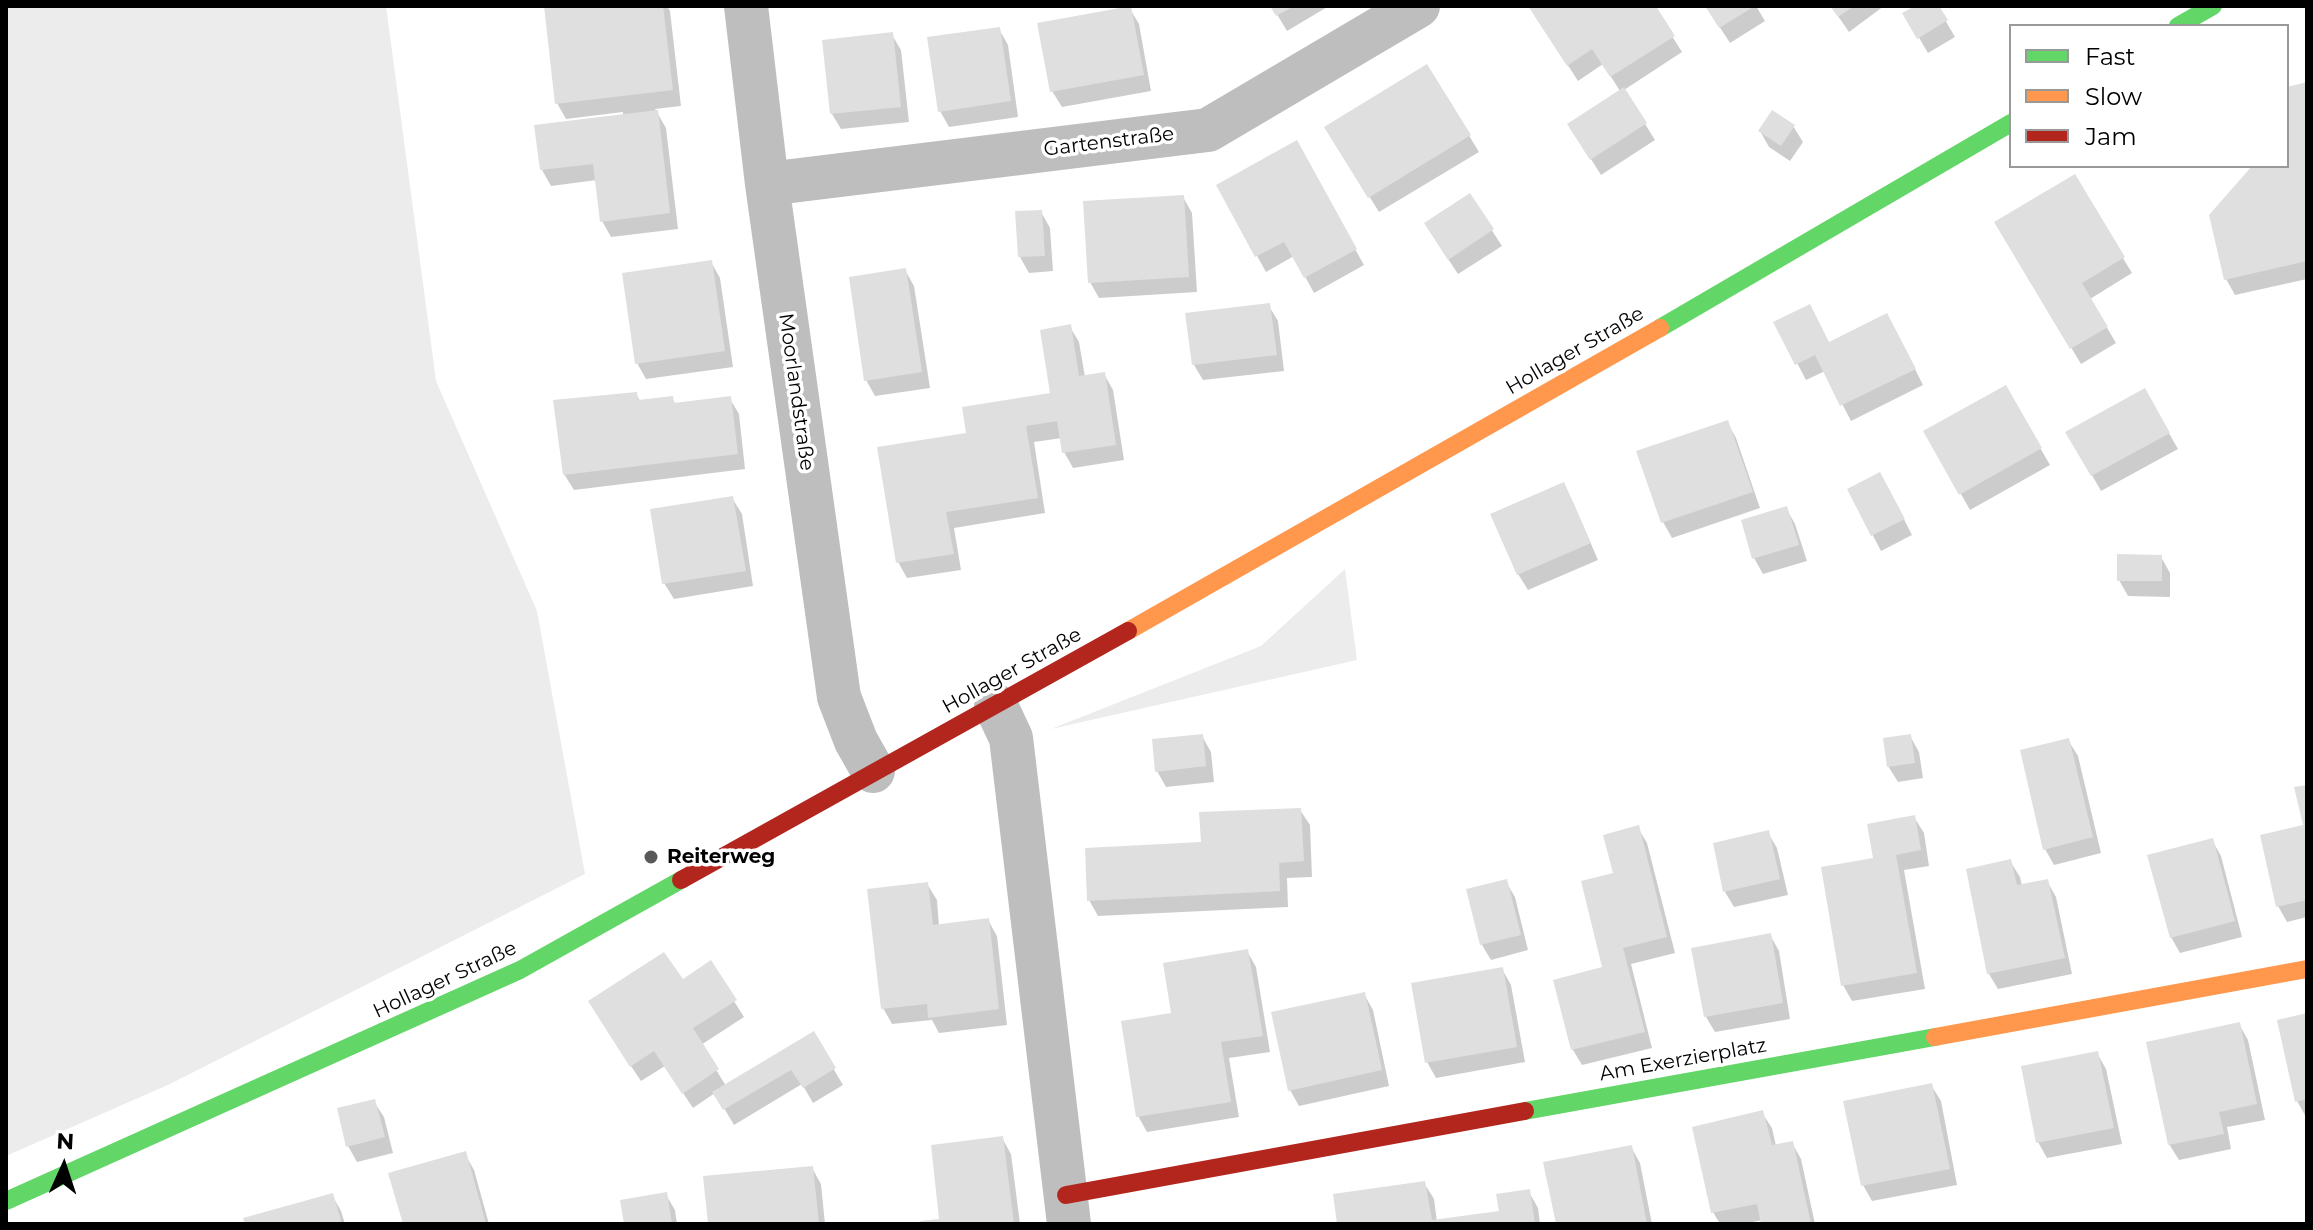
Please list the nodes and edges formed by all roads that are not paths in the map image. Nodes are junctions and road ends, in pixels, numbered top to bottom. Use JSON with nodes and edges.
{"nodes":[{"id":1,"x":746,"y":6,"type":"edge"},
{"id":2,"x":1418,"y":6,"type":"edge"},
{"id":3,"x":2213,"y":6,"type":"edge"},
{"id":4,"x":2182,"y":24,"type":"edge"},
{"id":5,"x":2009,"y":124,"type":"edge"},
{"id":6,"x":767,"y":184,"type":"junction"},
{"id":7,"x":996,"y":706,"type":"junction"},
{"id":8,"x":873,"y":771,"type":"junction"},
{"id":9,"x":2307,"y":969,"type":"edge"},
{"id":10,"x":6,"y":1201,"type":"edge"},
{"id":11,"x":1067,"y":1209,"type":"edge"}],
"edges":[{"from":1,"to":6,"type":"street","name":"Moorlandstraße"},
{"from":2,"to":6,"type":"street","name":"Gartenstraße"},
{"from":3,"to":4,"type":"main road"},
{"from":5,"to":7,"type":"main road","name":"Hollager Straße"},
{"from":6,"to":8,"type":"street","name":"Moorlandstraße"},
{"from":7,"to":8,"type":"main road","name":"Hollager Straße"},
{"from":7,"to":11,"type":"street"},
{"from":8,"to":10,"type":"main road","name":"Hollager Straße"},
{"from":9,"to":11,"type":"main road","name":"Am Exerzierplatz"}]}
